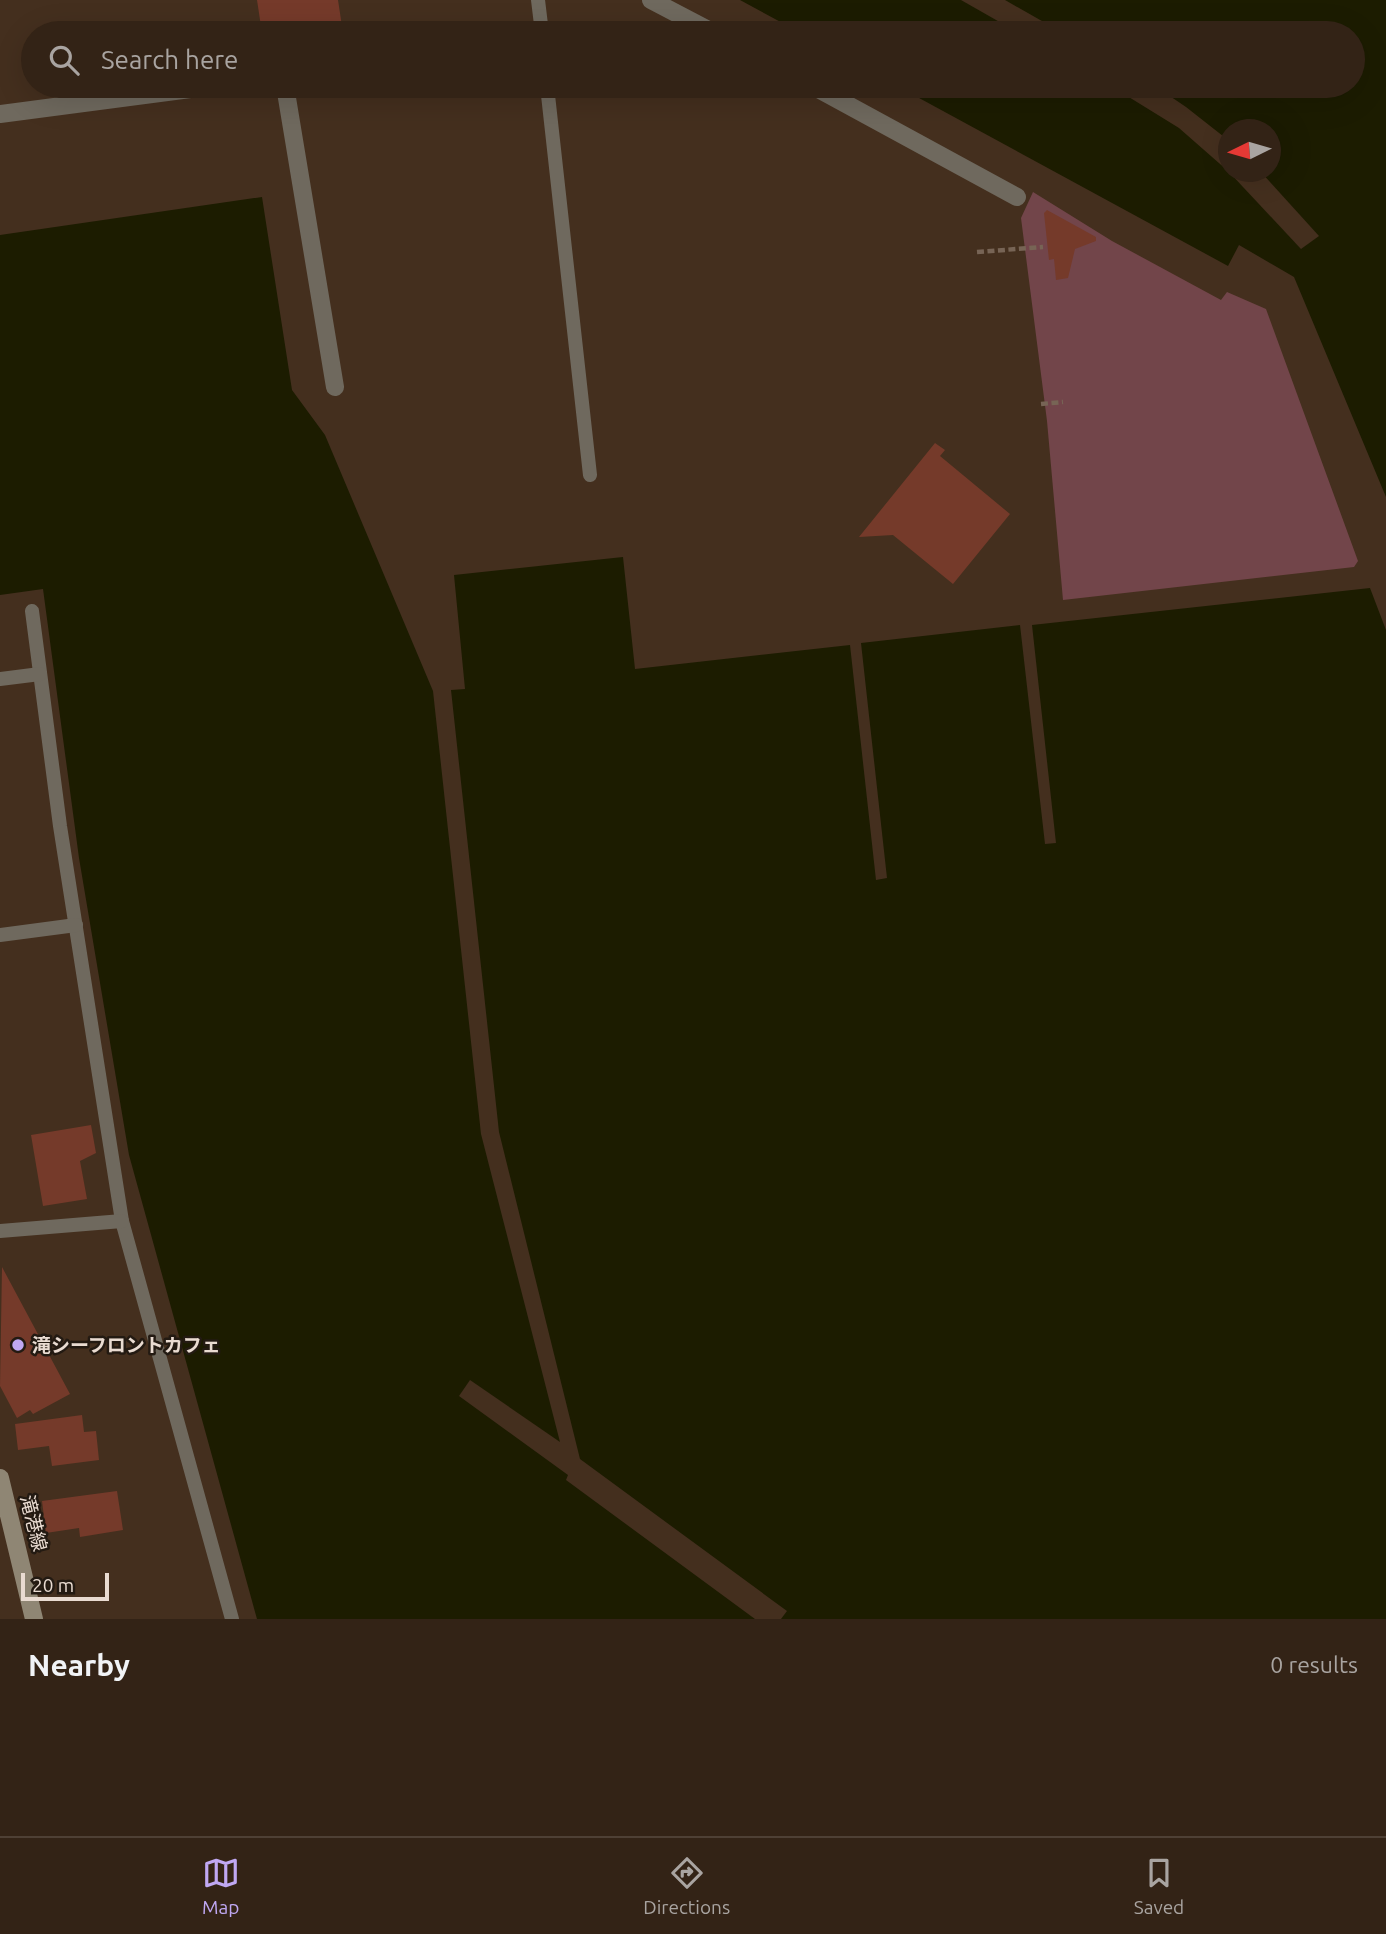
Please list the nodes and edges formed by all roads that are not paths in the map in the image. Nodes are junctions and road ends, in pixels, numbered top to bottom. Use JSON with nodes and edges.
{"nodes":[{"id":1,"x":538,"y":0,"type":"edge"},
{"id":2,"x":652,"y":0,"type":"edge"},
{"id":3,"x":541,"y":21,"type":"edge"},
{"id":4,"x":691,"y":21,"type":"edge"},
{"id":5,"x":122,"y":98,"type":"edge"},
{"id":6,"x":287,"y":98,"type":"edge"},
{"id":7,"x":548,"y":98,"type":"edge"},
{"id":8,"x":835,"y":98,"type":"edge"},
{"id":9,"x":0,"y":114,"type":"edge"},
{"id":10,"x":1017,"y":197,"type":"dead end"},
{"id":11,"x":335,"y":387,"type":"dead end"},
{"id":12,"x":590,"y":475,"type":"dead end"},
{"id":13,"x":32,"y":611,"type":"dead end"},
{"id":14,"x":40,"y":674,"type":"junction"},
{"id":15,"x":0,"y":679,"type":"edge"},
{"id":16,"x":76,"y":925,"type":"junction"},
{"id":17,"x":0,"y":935,"type":"edge"},
{"id":18,"x":122,"y":1221,"type":"junction"},
{"id":19,"x":0,"y":1231,"type":"edge"},
{"id":20,"x":0,"y":1478,"type":"edge"},
{"id":21,"x":34,"y":1619,"type":"edge"},
{"id":22,"x":232,"y":1619,"type":"edge"}],
"edges":[{"from":1,"to":3,"type":"lane"},
{"from":2,"to":4,"type":"street"},
{"from":5,"to":9,"type":"street"},
{"from":6,"to":11,"type":"street"},
{"from":7,"to":12,"type":"lane"},
{"from":8,"to":10,"type":"street"},
{"from":13,"to":14,"type":"lane"},
{"from":14,"to":15,"type":"lane"},
{"from":14,"to":16,"type":"lane"},
{"from":16,"to":17,"type":"lane"},
{"from":16,"to":18,"type":"lane"},
{"from":18,"to":19,"type":"lane"},
{"from":18,"to":22,"type":"lane"},
{"from":20,"to":21,"type":"main road","name":"滝港線"}]}
